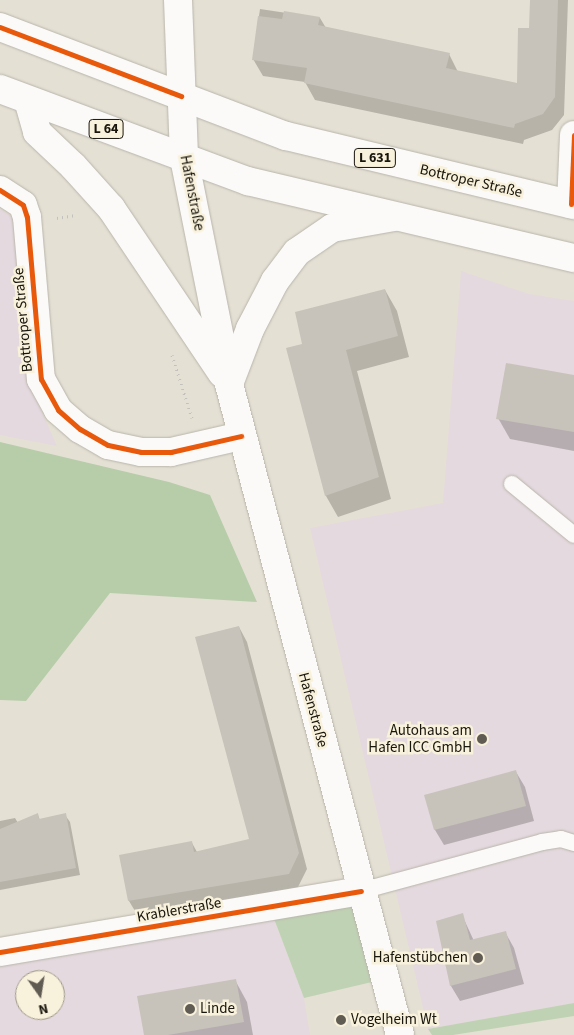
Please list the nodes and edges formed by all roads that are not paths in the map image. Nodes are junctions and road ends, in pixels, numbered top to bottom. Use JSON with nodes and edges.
{"nodes":[{"id":1,"x":178,"y":0,"type":"edge"},
{"id":2,"x":0,"y":27,"type":"edge"},
{"id":3,"x":0,"y":89,"type":"edge"},
{"id":4,"x":181,"y":96,"type":"junction"},
{"id":5,"x":28,"y":100,"type":"junction"},
{"id":6,"x":574,"y":135,"type":"edge"},
{"id":7,"x":184,"y":158,"type":"junction"},
{"id":8,"x":0,"y":190,"type":"edge"},
{"id":9,"x":573,"y":204,"type":"edge"},
{"id":10,"x":394,"y":217,"type":"junction"},
{"id":11,"x":574,"y":258,"type":"edge"},
{"id":12,"x":230,"y":384,"type":"junction"},
{"id":13,"x":241,"y":436,"type":"junction"},
{"id":14,"x":512,"y":484,"type":"dead end"},
{"id":15,"x":574,"y":536,"type":"edge"},
{"id":16,"x":574,"y":843,"type":"edge"},
{"id":17,"x":362,"y":891,"type":"junction"},
{"id":18,"x":0,"y":952,"type":"edge"},
{"id":19,"x":400,"y":1035,"type":"edge"}],
"edges":[{"from":1,"to":4,"type":"main road","name":"Hafenstraße"},
{"from":2,"to":4,"type":"main road","name":"Bottroper Straße"},
{"from":3,"to":5,"type":"main road","number":"L 64"},
{"from":4,"to":7,"type":"main road","name":"Hafenstraße"},
{"from":4,"to":9,"type":"main road","name":"Bottroper Straße","number":"L 631"},
{"from":5,"to":7,"type":"main road","number":"L 64"},
{"from":5,"to":12,"type":"main road","name":"Hafenstraße"},
{"from":6,"to":9,"type":"main road"},
{"from":7,"to":10,"type":"main road"},
{"from":7,"to":12,"type":"main road","name":"Hafenstraße"},
{"from":8,"to":13,"type":"main road","name":"Bottroper Straße"},
{"from":10,"to":11,"type":"main road"},
{"from":10,"to":12,"type":"main road"},
{"from":12,"to":13,"type":"main road","name":"Hafenstraße"},
{"from":13,"to":17,"type":"main road","name":"Hafenstraße"},
{"from":14,"to":15,"type":"lane"},
{"from":16,"to":17,"type":"lane"},
{"from":17,"to":18,"type":"main road","name":"Krablerstraße"},
{"from":17,"to":19,"type":"main road","name":"Hafenstraße"}]}
